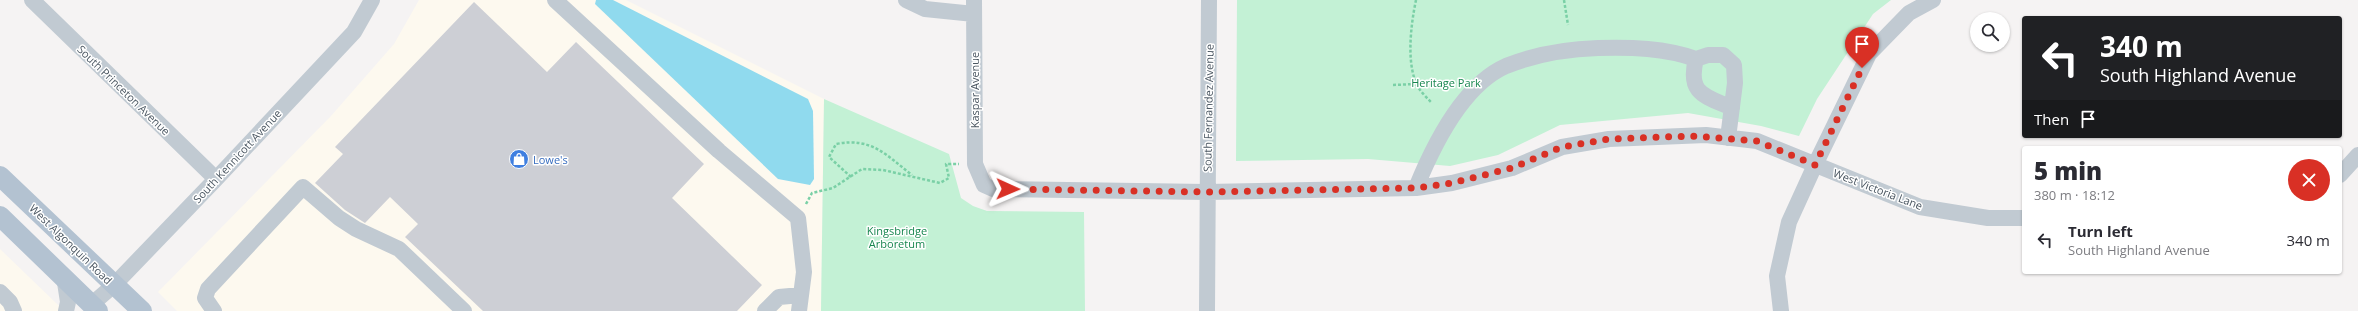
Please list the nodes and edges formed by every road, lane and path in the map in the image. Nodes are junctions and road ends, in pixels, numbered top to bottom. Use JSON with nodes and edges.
{"nodes":[{"id":1,"x":32,"y":0,"type":"edge"},
{"id":2,"x":372,"y":0,"type":"edge"},
{"id":3,"x":555,"y":0,"type":"edge"},
{"id":4,"x":906,"y":0,"type":"edge"},
{"id":5,"x":1209,"y":0,"type":"edge"},
{"id":6,"x":1416,"y":0,"type":"edge"},
{"id":7,"x":1564,"y":0,"type":"edge"},
{"id":8,"x":1933,"y":0,"type":"edge"},
{"id":9,"x":974,"y":7,"type":"edge"},
{"id":10,"x":1568,"y":25,"type":"dead end"},
{"id":11,"x":1696,"y":59,"type":"junction"},
{"id":12,"x":1417,"y":84,"type":"junction"},
{"id":13,"x":1393,"y":85,"type":"dead end"},
{"id":14,"x":1431,"y":102,"type":"dead end"},
{"id":15,"x":1732,"y":108,"type":"junction"},
{"id":16,"x":1728,"y":138,"type":"junction"},
{"id":17,"x":2358,"y":155,"type":"edge"},
{"id":18,"x":975,"y":164,"type":"junction"},
{"id":19,"x":1815,"y":165,"type":"junction"},
{"id":20,"x":2342,"y":173,"type":"edge"},
{"id":21,"x":0,"y":176,"type":"edge"},
{"id":22,"x":851,"y":177,"type":"junction"},
{"id":23,"x":914,"y":177,"type":"junction"},
{"id":24,"x":216,"y":179,"type":"junction"},
{"id":25,"x":981,"y":179,"type":"joint"},
{"id":26,"x":1416,"y":188,"type":"junction"},
{"id":27,"x":1208,"y":192,"type":"junction"},
{"id":28,"x":0,"y":216,"type":"edge"},
{"id":29,"x":798,"y":218,"type":"junction"},
{"id":30,"x":2022,"y":218,"type":"edge"},
{"id":31,"x":64,"y":276,"type":"junction"},
{"id":32,"x":114,"y":284,"type":"junction"},
{"id":33,"x":0,"y":292,"type":"edge"},
{"id":34,"x":801,"y":295,"type":"junction"},
{"id":35,"x":95,"y":308,"type":"edge"},
{"id":36,"x":455,"y":308,"type":"edge"},
{"id":37,"x":14,"y":311,"type":"edge"},
{"id":38,"x":66,"y":311,"type":"edge"},
{"id":39,"x":142,"y":311,"type":"edge"},
{"id":40,"x":214,"y":311,"type":"edge"},
{"id":41,"x":766,"y":311,"type":"edge"},
{"id":42,"x":799,"y":311,"type":"edge"},
{"id":43,"x":1207,"y":311,"type":"edge"},
{"id":44,"x":1781,"y":311,"type":"edge"}],
"edges":[{"from":1,"to":24,"type":"street","name":"South Princeton Avenue"},
{"from":2,"to":24,"type":"street","name":"South Kennicott Avenue"},
{"from":3,"to":29,"type":"street"},
{"from":4,"to":9,"type":"street"},
{"from":5,"to":27,"type":"street","name":"South Fernandez Avenue"},
{"from":6,"to":12,"type":"path"},
{"from":7,"to":10,"type":"path"},
{"from":8,"to":19,"type":"street"},
{"from":9,"to":18,"type":"street","name":"Kaspar Avenue"},
{"from":11,"to":15,"type":"street"},
{"from":11,"to":15,"type":"street"},
{"from":11,"to":26,"type":"street"},
{"from":12,"to":13,"type":"path"},
{"from":12,"to":14,"type":"path"},
{"from":15,"to":16,"type":"street"},
{"from":16,"to":19,"type":"street","name":"West Victoria Lane"},
{"from":16,"to":26,"type":"street","name":"West Victoria Lane"},
{"from":17,"to":20,"type":"street"},
{"from":18,"to":23,"type":"path"},
{"from":18,"to":25,"type":"street","name":"Kaspar Avenue"},
{"from":19,"to":30,"type":"street","name":"West Victoria Lane"},
{"from":19,"to":44,"type":"street"},
{"from":21,"to":32,"type":"main road","name":"West Algonquin Road"},
{"from":22,"to":23,"type":"path"},
{"from":22,"to":23,"type":"path"},
{"from":22,"to":29,"type":"path"},
{"from":24,"to":32,"type":"street","name":"South Kennicott Avenue"},
{"from":25,"to":27,"type":"street","name":"West Victoria Lane"},
{"from":26,"to":27,"type":"street","name":"West Victoria Lane"},
{"from":27,"to":43,"type":"street","name":"South Fernandez Avenue"},
{"from":28,"to":31,"type":"main road"},
{"from":29,"to":34,"type":"street"},
{"from":31,"to":35,"type":"main road"},
{"from":31,"to":38,"type":"street"},
{"from":32,"to":35,"type":"street","name":"South Kennicott Avenue"},
{"from":32,"to":39,"type":"main road","name":"West Algonquin Road"},
{"from":33,"to":37,"type":"street"},
{"from":34,"to":41,"type":"street"},
{"from":34,"to":42,"type":"street"},
{"from":36,"to":40,"type":"street"}]}
